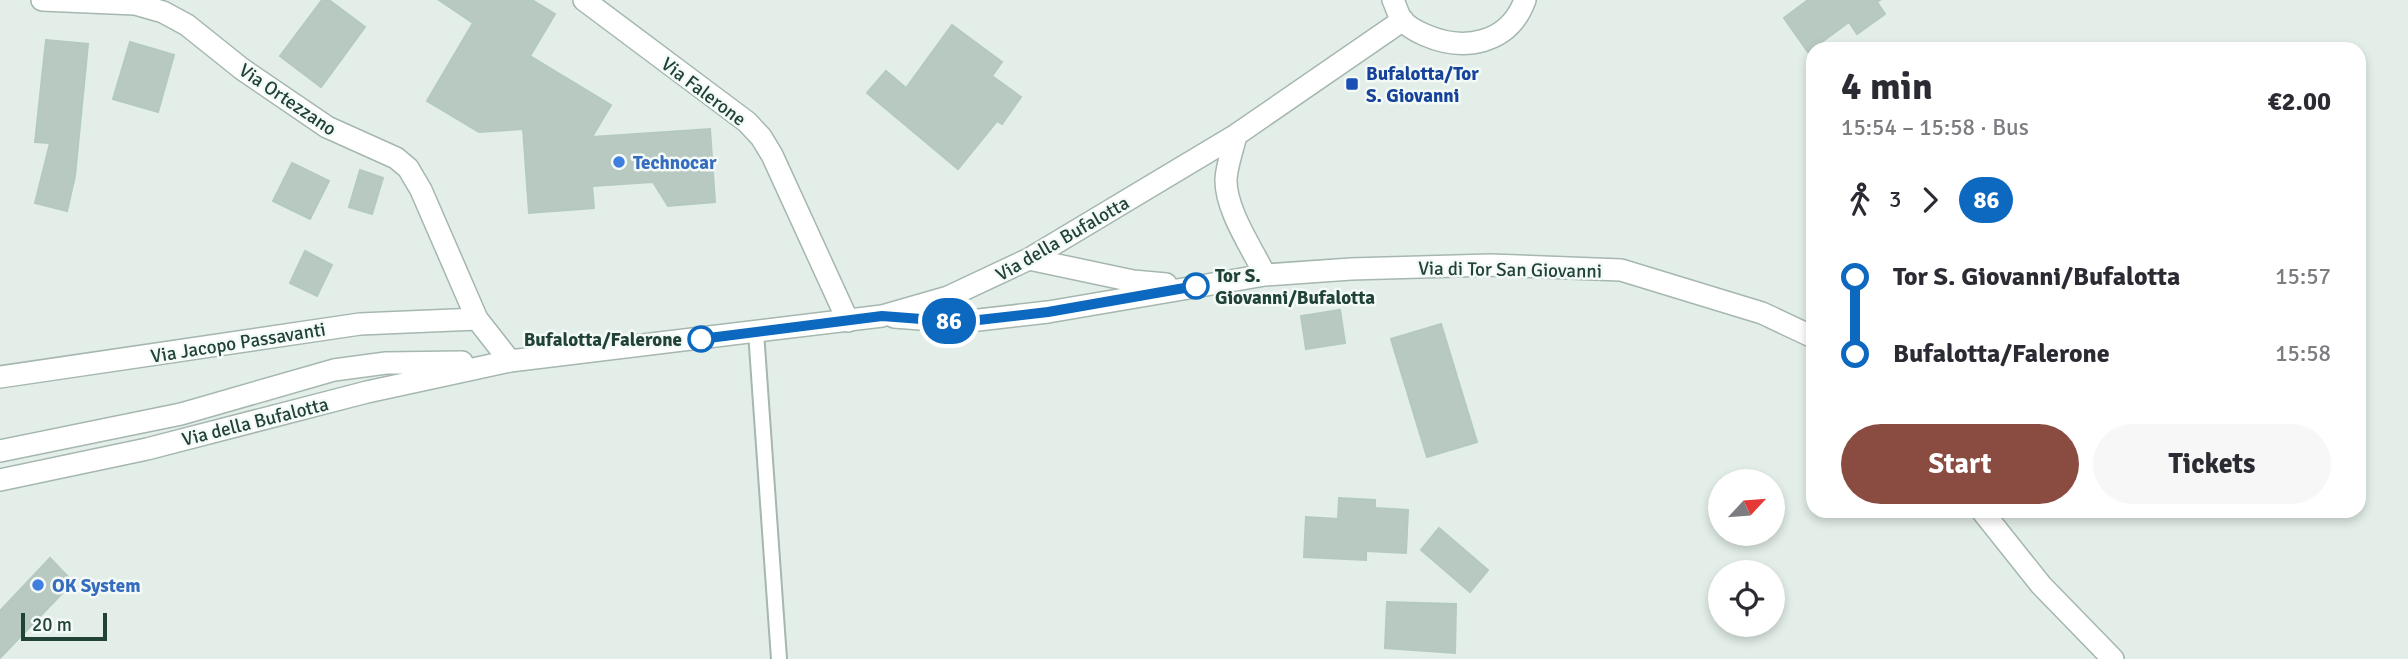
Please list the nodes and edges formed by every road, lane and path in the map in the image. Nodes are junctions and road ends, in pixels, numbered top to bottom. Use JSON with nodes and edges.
{"nodes":[{"id":1,"x":42,"y":0,"type":"edge"},
{"id":2,"x":584,"y":0,"type":"edge"},
{"id":3,"x":1393,"y":0,"type":"edge"},
{"id":4,"x":1525,"y":0,"type":"edge"},
{"id":5,"x":1402,"y":20,"type":"junction"},
{"id":6,"x":1236,"y":135,"type":"junction"},
{"id":7,"x":1029,"y":259,"type":"junction"},
{"id":8,"x":1265,"y":275,"type":"junction"},
{"id":9,"x":1196,"y":286,"type":"junction"},
{"id":10,"x":882,"y":316,"type":"junction"},
{"id":11,"x":477,"y":319,"type":"junction"},
{"id":12,"x":848,"y":321,"type":"junction"},
{"id":13,"x":756,"y":332,"type":"junction"},
{"id":14,"x":1806,"y":334,"type":"edge"},
{"id":15,"x":510,"y":361,"type":"junction"},
{"id":16,"x":0,"y":377,"type":"edge"},
{"id":17,"x":0,"y":451,"type":"edge"},
{"id":18,"x":0,"y":480,"type":"edge"},
{"id":19,"x":1988,"y":518,"type":"edge"},
{"id":20,"x":779,"y":659,"type":"edge"},
{"id":21,"x":2113,"y":659,"type":"edge"}],
"edges":[{"from":1,"to":11,"type":"street","name":"Via Ortezzano"},
{"from":2,"to":12,"type":"street","name":"Via Falerone"},
{"from":3,"to":5,"type":"street"},
{"from":4,"to":5,"type":"street"},
{"from":5,"to":6,"type":"street","name":"Via della Bufalotta"},
{"from":6,"to":7,"type":"street","name":"Via della Bufalotta"},
{"from":6,"to":8,"type":"street"},
{"from":7,"to":9,"type":"street"},
{"from":7,"to":10,"type":"street","name":"Via della Bufalotta"},
{"from":8,"to":9,"type":"street","name":"Via di Tor San Giovanni"},
{"from":8,"to":14,"type":"street","name":"Via di Tor San Giovanni"},
{"from":9,"to":10,"type":"street"},
{"from":10,"to":12,"type":"street","name":"Via della Bufalotta"},
{"from":11,"to":15,"type":"street","name":"Via Ortezzano"},
{"from":11,"to":16,"type":"street","name":"Via Jacopo Passavanti"},
{"from":12,"to":13,"type":"street","name":"Via della Bufalotta"},
{"from":13,"to":15,"type":"street","name":"Via della Bufalotta"},
{"from":13,"to":20,"type":"lane"},
{"from":15,"to":17,"type":"street","name":"Via della Bufalotta"},
{"from":15,"to":18,"type":"street","name":"Via della Bufalotta"},
{"from":19,"to":21,"type":"street"}]}
